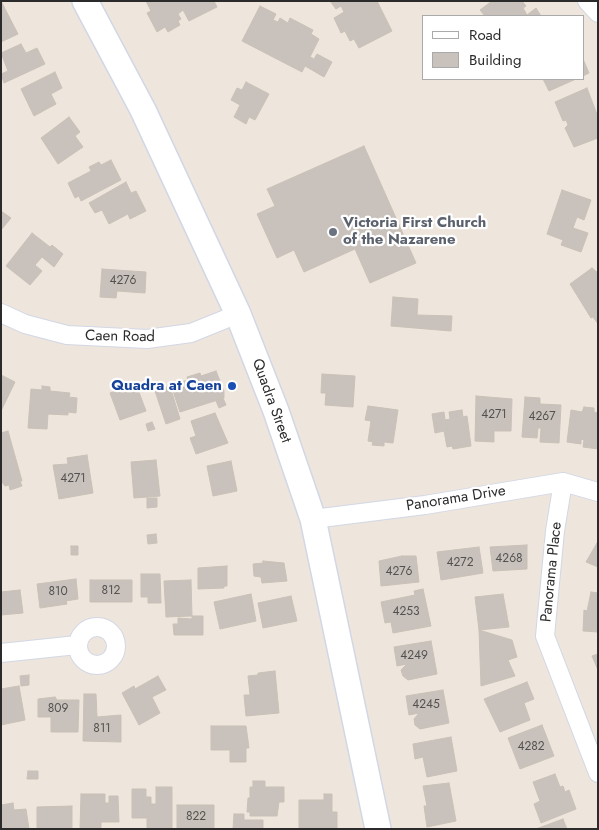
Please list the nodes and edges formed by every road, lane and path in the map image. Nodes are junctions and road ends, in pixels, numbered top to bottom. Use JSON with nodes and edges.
{"nodes":[{"id":1,"x":85,"y":1,"type":"edge"},
{"id":2,"x":587,"y":1,"type":"edge"},
{"id":3,"x":598,"y":12,"type":"edge"},
{"id":4,"x":1,"y":313,"type":"edge"},
{"id":5,"x":238,"y":314,"type":"junction"},
{"id":6,"x":564,"y":482,"type":"junction"},
{"id":7,"x":598,"y":492,"type":"edge"},
{"id":8,"x":313,"y":519,"type":"junction"},
{"id":9,"x":77,"y":645,"type":"dead end"},
{"id":10,"x":1,"y":653,"type":"edge"},
{"id":11,"x":598,"y":773,"type":"edge"},
{"id":12,"x":378,"y":829,"type":"edge"}],
"edges":[{"from":1,"to":5,"type":"main road","name":"Quadra Street"},
{"from":2,"to":3,"type":"street"},
{"from":4,"to":5,"type":"street","name":"Caen Road"},
{"from":5,"to":8,"type":"main road","name":"Quadra Street"},
{"from":6,"to":7,"type":"street","name":"Panorama Drive"},
{"from":6,"to":8,"type":"street","name":"Panorama Drive"},
{"from":6,"to":11,"type":"street","name":"Panorama Place"},
{"from":8,"to":12,"type":"main road","name":"Quadra Street"},
{"from":9,"to":10,"type":"street"}]}
